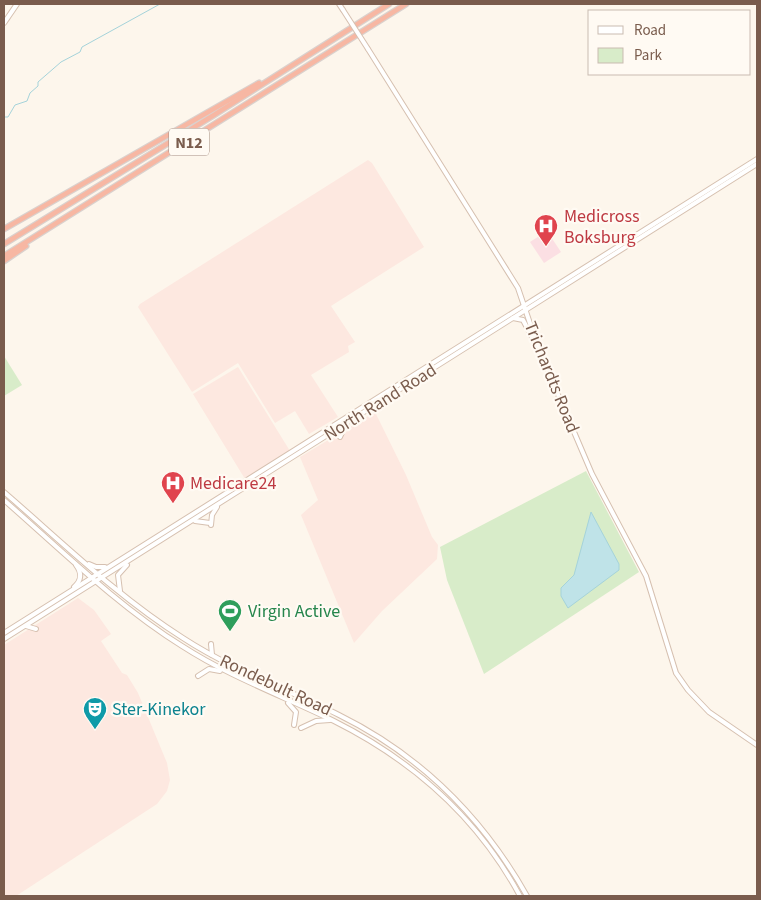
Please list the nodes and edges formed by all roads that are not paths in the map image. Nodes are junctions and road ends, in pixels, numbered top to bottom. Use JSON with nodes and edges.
{"nodes":[{"id":1,"x":16,"y":4,"type":"edge"},
{"id":2,"x":339,"y":4,"type":"edge"},
{"id":3,"x":389,"y":4,"type":"edge"},
{"id":4,"x":406,"y":4,"type":"edge"},
{"id":5,"x":4,"y":22,"type":"edge"},
{"id":6,"x":340,"y":34,"type":"junction"},
{"id":7,"x":757,"y":159,"type":"edge"},
{"id":8,"x":757,"y":164,"type":"edge"},
{"id":9,"x":57,"y":224,"type":"junction"},
{"id":10,"x":4,"y":229,"type":"edge"},
{"id":11,"x":4,"y":244,"type":"edge"},
{"id":12,"x":4,"y":256,"type":"edge"},
{"id":13,"x":4,"y":261,"type":"edge"},
{"id":14,"x":525,"y":307,"type":"junction"},
{"id":15,"x":513,"y":318,"type":"junction"},
{"id":16,"x":539,"y":350,"type":"junction"},
{"id":17,"x":409,"y":378,"type":"junction"},
{"id":18,"x":413,"y":381,"type":"junction"},
{"id":19,"x":347,"y":423,"type":"junction"},
{"id":20,"x":340,"y":437,"type":"dead end"},
{"id":21,"x":4,"y":492,"type":"edge"},
{"id":22,"x":4,"y":500,"type":"edge"},
{"id":23,"x":218,"y":505,"type":"junction"},
{"id":24,"x":192,"y":522,"type":"junction"},
{"id":25,"x":136,"y":557,"type":"junction"},
{"id":26,"x":72,"y":560,"type":"junction"},
{"id":27,"x":82,"y":560,"type":"junction"},
{"id":28,"x":110,"y":566,"type":"junction"},
{"id":29,"x":98,"y":574,"type":"junction"},
{"id":30,"x":93,"y":577,"type":"junction"},
{"id":31,"x":103,"y":578,"type":"junction"},
{"id":32,"x":97,"y":581,"type":"junction"},
{"id":33,"x":121,"y":592,"type":"junction"},
{"id":34,"x":65,"y":595,"type":"junction"},
{"id":35,"x":26,"y":626,"type":"junction"},
{"id":36,"x":36,"y":629,"type":"dead end"},
{"id":37,"x":4,"y":633,"type":"edge"},
{"id":38,"x":4,"y":639,"type":"edge"},
{"id":39,"x":211,"y":644,"type":"dead end"},
{"id":40,"x":212,"y":655,"type":"junction"},
{"id":41,"x":227,"y":673,"type":"junction"},
{"id":42,"x":198,"y":676,"type":"dead end"},
{"id":43,"x":285,"y":700,"type":"junction"},
{"id":44,"x":332,"y":720,"type":"junction"},
{"id":45,"x":294,"y":725,"type":"dead end"},
{"id":46,"x":302,"y":728,"type":"dead end"},
{"id":47,"x":757,"y":745,"type":"edge"},
{"id":48,"x":520,"y":896,"type":"edge"},
{"id":49,"x":527,"y":896,"type":"edge"}],
"edges":[{"from":1,"to":5,"type":"main road"},
{"from":2,"to":14,"type":"main road","name":"Trichardts Road","bridge":true},
{"from":3,"to":6,"type":"highway","number":"N12"},
{"from":4,"to":9,"type":"highway","number":"N12"},
{"from":6,"to":10,"type":"highway"},
{"from":6,"to":11,"type":"highway","number":"N12"},
{"from":7,"to":14,"type":"main road","name":"North Rand Road"},
{"from":8,"to":14,"type":"main road","name":"North Rand Road"},
{"from":9,"to":12,"type":"highway","number":"N12"},
{"from":9,"to":13,"type":"highway"},
{"from":14,"to":15,"type":"main road","name":"North Rand Road"},
{"from":14,"to":16,"type":"main road","name":"Trichardts Road"},
{"from":14,"to":17,"type":"main road","name":"North Rand Road"},
{"from":15,"to":16,"type":"main road"},
{"from":15,"to":18,"type":"main road","name":"North Rand Road"},
{"from":16,"to":47,"type":"main road","name":"Trichardts Road"},
{"from":17,"to":18,"type":"main road"},
{"from":17,"to":28,"type":"main road","name":"North Rand Road"},
{"from":18,"to":19,"type":"main road","name":"North Rand Road"},
{"from":19,"to":20,"type":"main road"},
{"from":19,"to":23,"type":"main road","name":"North Rand Road"},
{"from":21,"to":27,"type":"main road","name":"Rondebult Road"},
{"from":22,"to":26,"type":"main road","name":"Rondebult Road"},
{"from":23,"to":24,"type":"main road","name":"North Rand Road"},
{"from":23,"to":24,"type":"main road"},
{"from":24,"to":25,"type":"main road","name":"North Rand Road"},
{"from":25,"to":31,"type":"main road","name":"North Rand Road"},
{"from":25,"to":33,"type":"main road"},
{"from":26,"to":30,"type":"main road","name":"Rondebult Road"},
{"from":26,"to":34,"type":"main road"},
{"from":27,"to":28,"type":"main road"},
{"from":27,"to":29,"type":"main road","name":"Rondebult Road"},
{"from":28,"to":29,"type":"main road","name":"North Rand Road"},
{"from":29,"to":30,"type":"main road","name":"North Rand Road"},
{"from":29,"to":31,"type":"main road","name":"Rondebult Road"},
{"from":30,"to":32,"type":"main road","name":"Rondebult Road"},
{"from":30,"to":34,"type":"main road","name":"North Rand Road"},
{"from":31,"to":32,"type":"main road","name":"North Rand Road"},
{"from":31,"to":33,"type":"main road","name":"Rondebult Road"},
{"from":32,"to":35,"type":"main road","name":"North Rand Road"},
{"from":32,"to":41,"type":"main road","name":"Rondebult Road"},
{"from":33,"to":40,"type":"main road","name":"Rondebult Road"},
{"from":34,"to":37,"type":"main road","name":"North Rand Road"},
{"from":35,"to":36,"type":"main road"},
{"from":35,"to":38,"type":"main road","name":"North Rand Road"},
{"from":39,"to":40,"type":"main road"},
{"from":40,"to":49,"type":"main road","name":"Rondebult Road"},
{"from":41,"to":42,"type":"main road"},
{"from":41,"to":43,"type":"main road","name":"Rondebult Road"},
{"from":43,"to":44,"type":"main road","name":"Rondebult Road"},
{"from":43,"to":45,"type":"main road"},
{"from":44,"to":46,"type":"main road"},
{"from":44,"to":48,"type":"main road","name":"Rondebult Road"}]}
